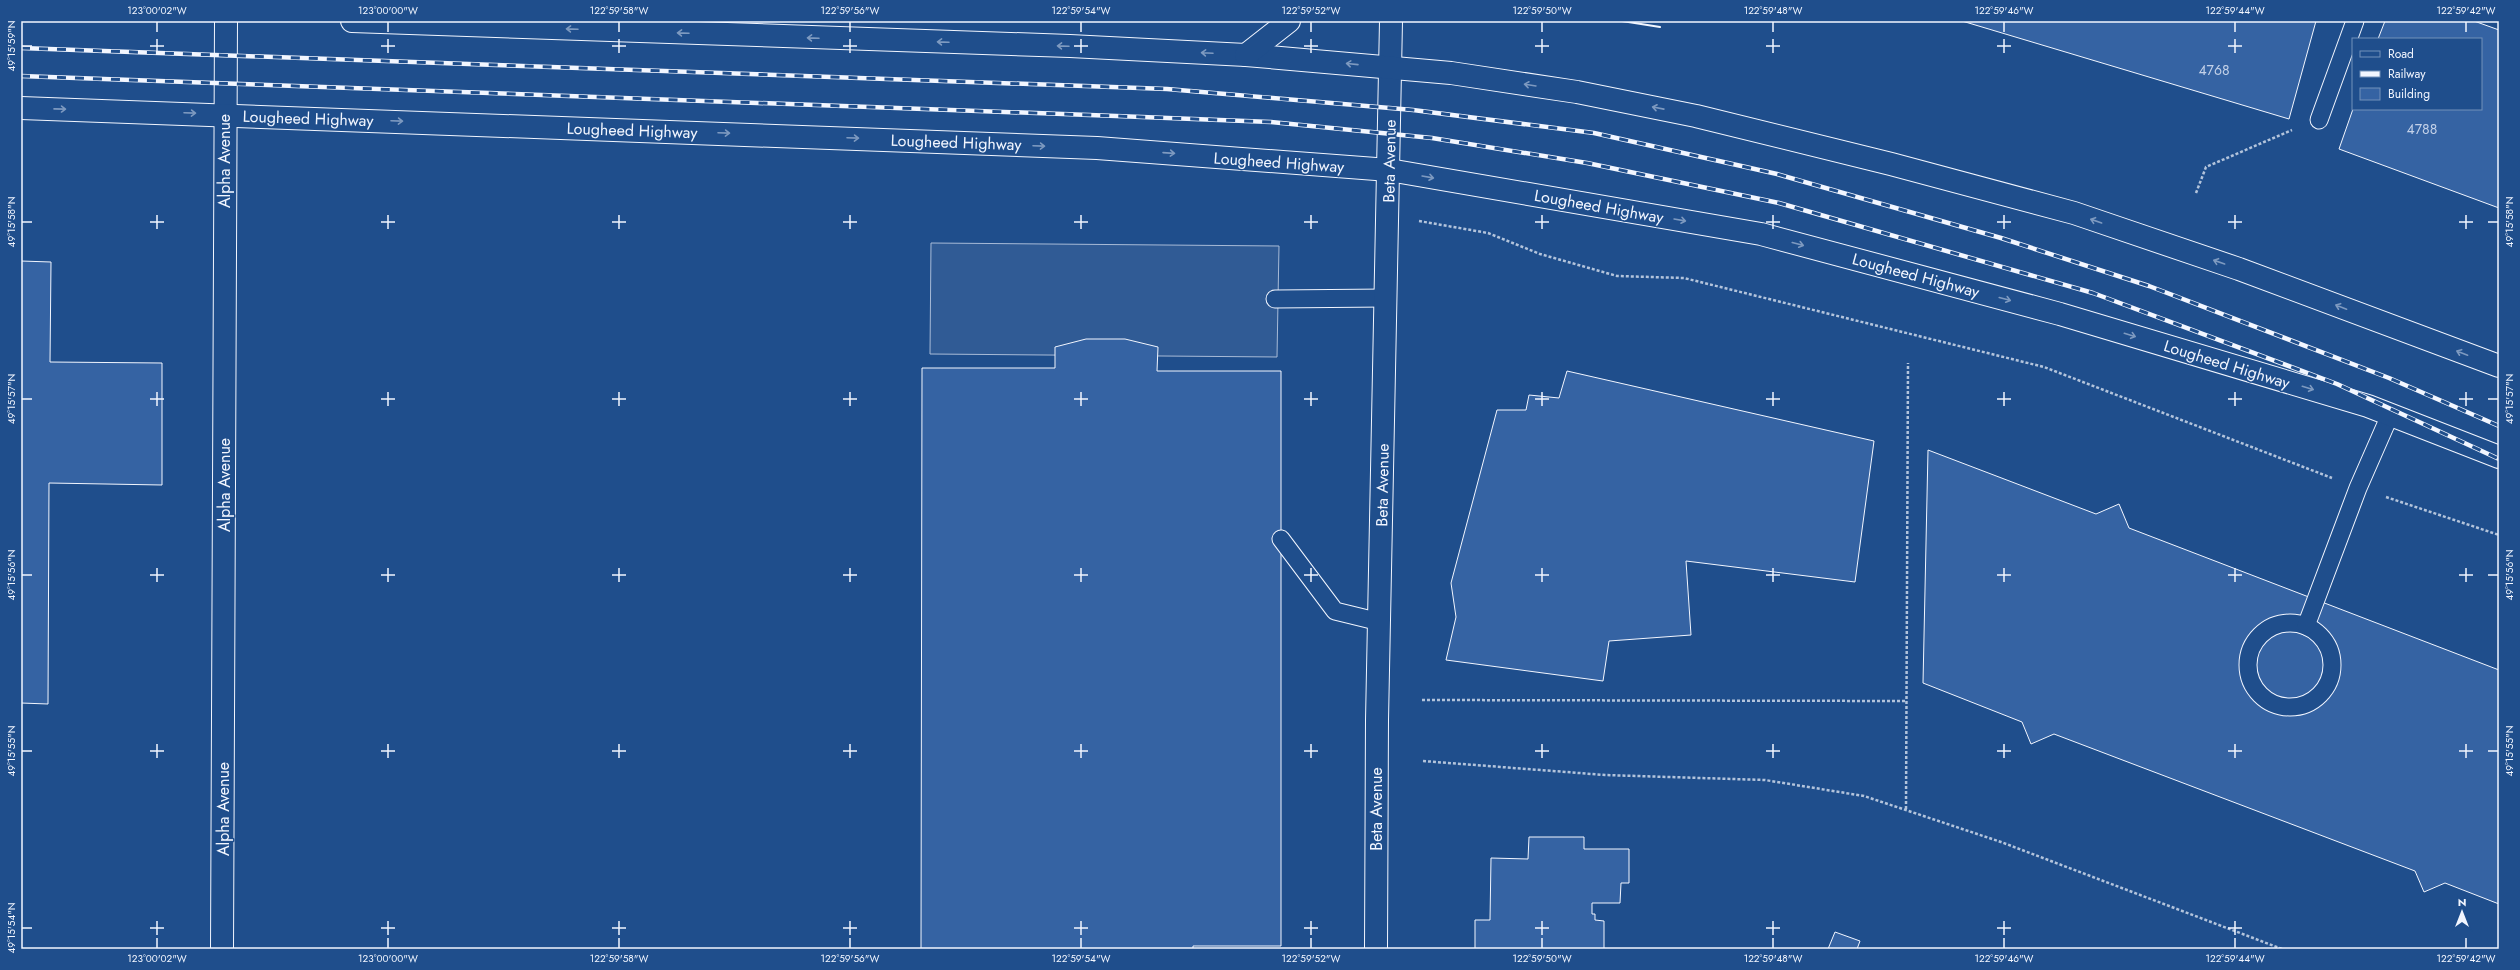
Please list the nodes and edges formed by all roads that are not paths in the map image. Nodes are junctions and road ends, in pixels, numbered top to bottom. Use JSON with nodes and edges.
{"nodes":[{"id":1,"x":226,"y":21,"type":"edge"},
{"id":2,"x":352,"y":21,"type":"edge"},
{"id":3,"x":1288,"y":21,"type":"edge"},
{"id":4,"x":1391,"y":21,"type":"edge"},
{"id":5,"x":2355,"y":21,"type":"edge"},
{"id":6,"x":1246,"y":55,"type":"junction"},
{"id":7,"x":1391,"y":68,"type":"junction"},
{"id":8,"x":21,"y":108,"type":"edge"},
{"id":9,"x":224,"y":114,"type":"junction"},
{"id":10,"x":2319,"y":120,"type":"dead end"},
{"id":11,"x":1389,"y":170,"type":"junction"},
{"id":12,"x":1386,"y":298,"type":"junction"},
{"id":13,"x":1275,"y":299,"type":"dead end"},
{"id":14,"x":2499,"y":366,"type":"edge"},
{"id":15,"x":2390,"y":415,"type":"junction"},
{"id":16,"x":2499,"y":456,"type":"edge"},
{"id":17,"x":1282,"y":539,"type":"dead end"},
{"id":18,"x":1380,"y":622,"type":"junction"},
{"id":19,"x":2306,"y":626,"type":"junction"},
{"id":20,"x":222,"y":949,"type":"edge"},
{"id":21,"x":1376,"y":949,"type":"edge"}],
"edges":[{"from":1,"to":9,"type":"main road","name":"Alpha Avenue"},
{"from":6,"to":2,"type":"main road","one_way":true},
{"from":3,"to":6,"type":"main road"},
{"from":4,"to":7,"type":"main road","name":"Beta Avenue"},
{"from":5,"to":10,"type":"lane"},
{"from":7,"to":6,"type":"main road","one_way":true},
{"from":7,"to":11,"type":"main road","name":"Beta Avenue"},
{"from":14,"to":7,"type":"main road","one_way":true},
{"from":8,"to":9,"type":"main road","name":"Lougheed Highway","one_way":true},
{"from":9,"to":11,"type":"main road","name":"Lougheed Highway","one_way":true},
{"from":9,"to":20,"type":"main road","name":"Alpha Avenue"},
{"from":11,"to":12,"type":"main road","name":"Beta Avenue"},
{"from":11,"to":15,"type":"main road","name":"Lougheed Highway","one_way":true},
{"from":12,"to":13,"type":"lane"},
{"from":12,"to":18,"type":"main road","name":"Beta Avenue"},
{"from":15,"to":16,"type":"main road","name":"Lougheed Highway"},
{"from":15,"to":19,"type":"lane"},
{"from":17,"to":18,"type":"lane"},
{"from":18,"to":21,"type":"main road","name":"Beta Avenue"},
{"from":19,"to":19,"type":"lane"}]}
